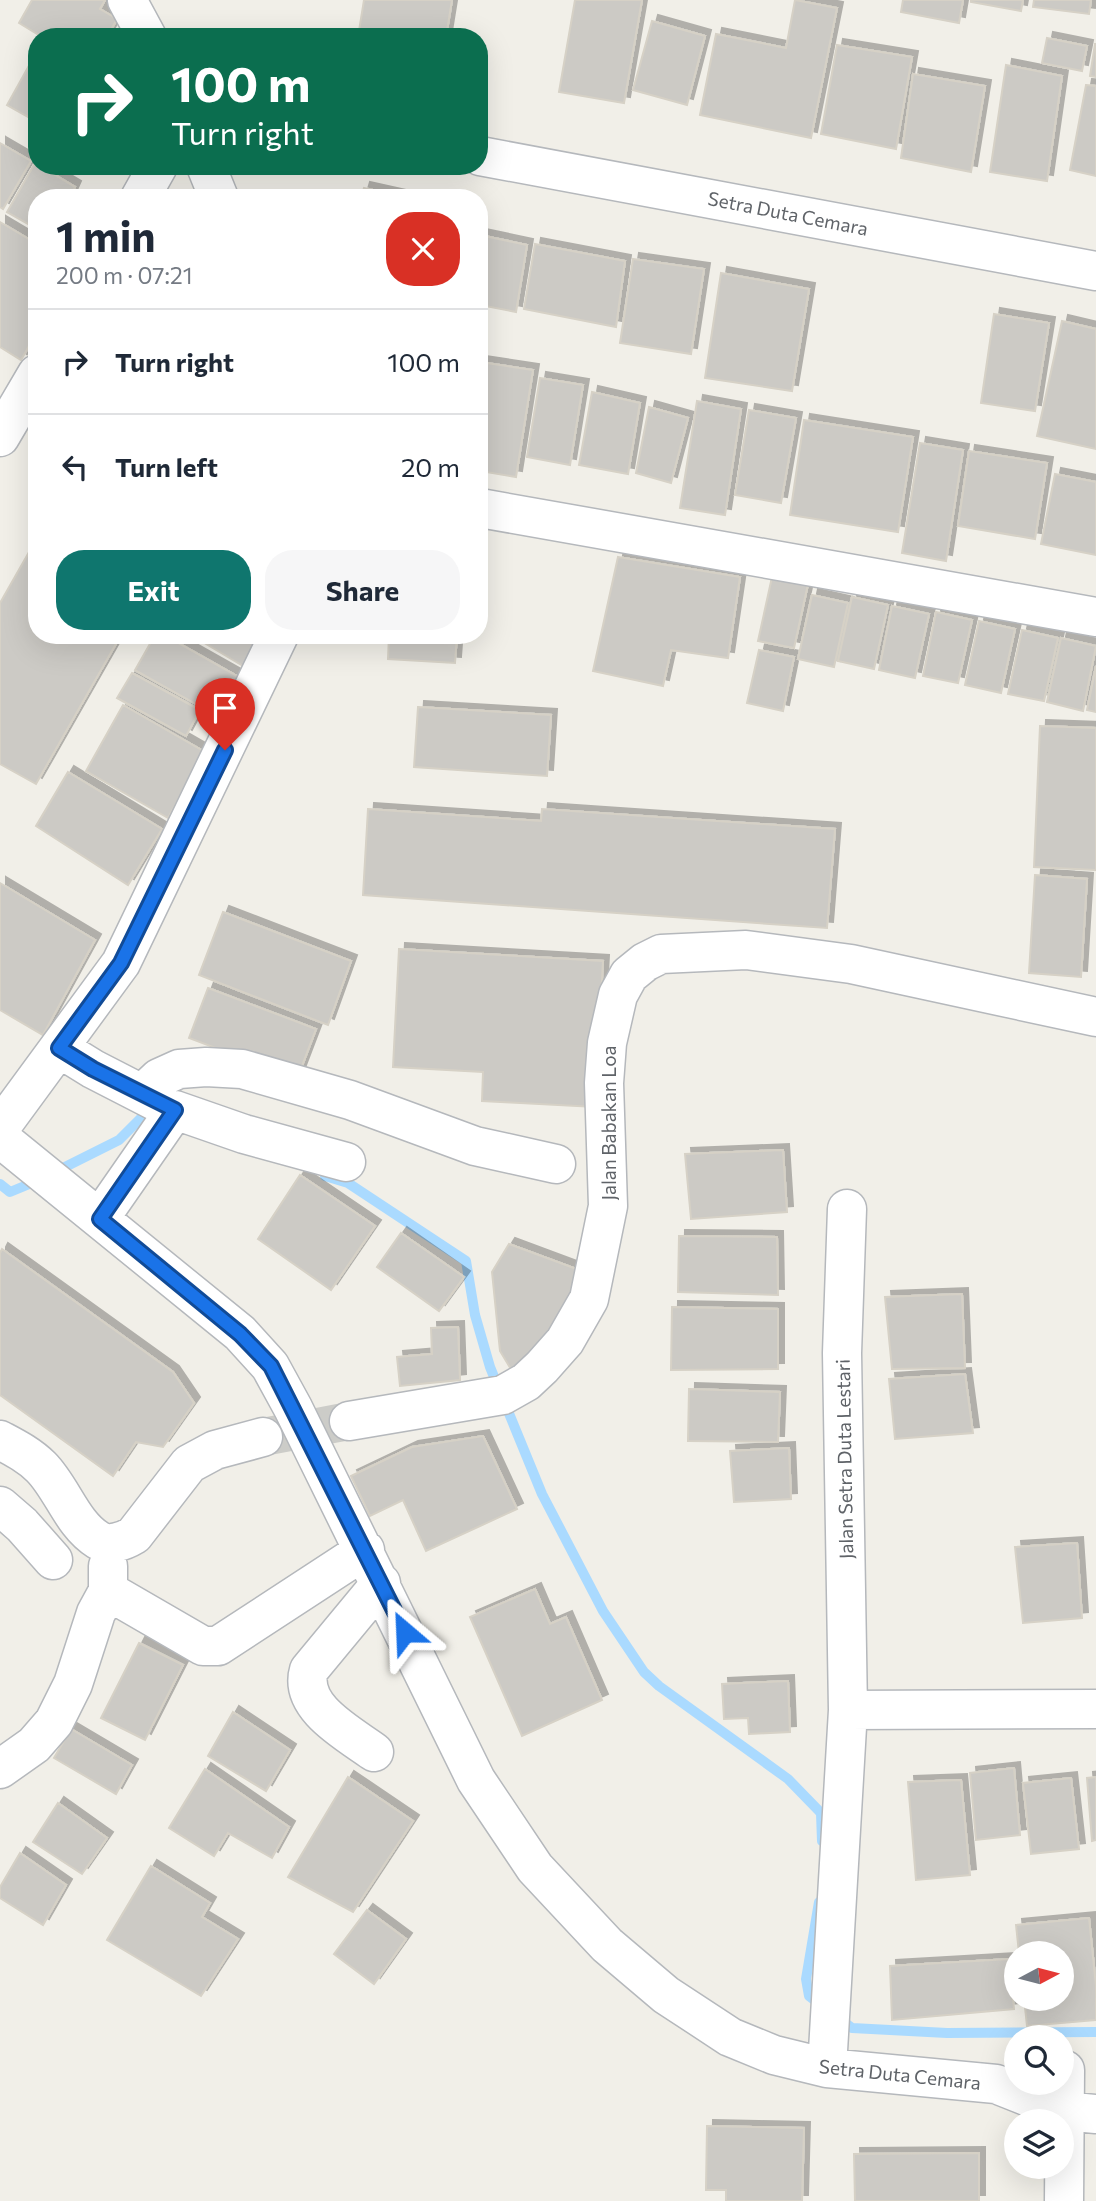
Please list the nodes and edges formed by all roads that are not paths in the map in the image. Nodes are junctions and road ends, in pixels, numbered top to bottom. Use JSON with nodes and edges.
{"nodes":[{"id":1,"x":127,"y":0,"type":"edge"},
{"id":2,"x":142,"y":28,"type":"edge"},
{"id":3,"x":488,"y":157,"type":"edge"},
{"id":4,"x":1096,"y":271,"type":"edge"},
{"id":5,"x":28,"y":389,"type":"edge"},
{"id":6,"x":0,"y":437,"type":"edge"},
{"id":7,"x":488,"y":509,"type":"edge"},
{"id":8,"x":1096,"y":617,"type":"edge"},
{"id":9,"x":275,"y":644,"type":"edge"},
{"id":10,"x":1096,"y":1017,"type":"edge"},
{"id":11,"x":59,"y":1048,"type":"junction"},
{"id":12,"x":159,"y":1102,"type":"junction"},
{"id":13,"x":0,"y":1128,"type":"edge"},
{"id":14,"x":0,"y":1138,"type":"edge"},
{"id":15,"x":345,"y":1162,"type":"dead end"},
{"id":16,"x":556,"y":1164,"type":"dead end"},
{"id":17,"x":847,"y":1209,"type":"dead end"},
{"id":18,"x":100,"y":1219,"type":"junction"},
{"id":19,"x":349,"y":1421,"type":"tunnel mouth"},
{"id":20,"x":263,"y":1437,"type":"tunnel mouth"},
{"id":21,"x":0,"y":1440,"type":"edge"},
{"id":22,"x":0,"y":1506,"type":"edge"},
{"id":23,"x":109,"y":1543,"type":"junction"},
{"id":24,"x":53,"y":1560,"type":"dead end"},
{"id":25,"x":373,"y":1567,"type":"junction"},
{"id":26,"x":108,"y":1591,"type":"junction"},
{"id":27,"x":1096,"y":1709,"type":"edge"},
{"id":28,"x":848,"y":1710,"type":"junction"},
{"id":29,"x":374,"y":1752,"type":"dead end"},
{"id":30,"x":0,"y":1769,"type":"edge"},
{"id":31,"x":827,"y":2068,"type":"junction"},
{"id":32,"x":1075,"y":2070,"type":"edge"},
{"id":33,"x":1004,"y":2082,"type":"edge"},
{"id":34,"x":1038,"y":2095,"type":"edge"},
{"id":35,"x":1080,"y":2112,"type":"edge"},
{"id":36,"x":1064,"y":2201,"type":"edge"}],
"edges":[{"from":1,"to":2,"type":"street"},
{"from":3,"to":4,"type":"street","name":"Setra Duta Cemara"},
{"from":5,"to":6,"type":"street"},
{"from":7,"to":8,"type":"street"},
{"from":9,"to":11,"type":"street"},
{"from":10,"to":19,"type":"street","name":"Jalan Babakan Loa"},
{"from":11,"to":12,"type":"street"},
{"from":11,"to":13,"type":"street"},
{"from":12,"to":15,"type":"street"},
{"from":12,"to":16,"type":"street"},
{"from":12,"to":18,"type":"street"},
{"from":14,"to":18,"type":"street","name":"Setra Duta Cemara"},
{"from":17,"to":28,"type":"street","name":"Jalan Setra Duta Lestari"},
{"from":18,"to":25,"type":"street","name":"Setra Duta Cemara"},
{"from":20,"to":23,"type":"street"},
{"from":21,"to":23,"type":"street"},
{"from":22,"to":24,"type":"street"},
{"from":23,"to":26,"type":"street"},
{"from":25,"to":26,"type":"street"},
{"from":25,"to":29,"type":"street"},
{"from":25,"to":31,"type":"street","name":"Setra Duta Cemara"},
{"from":26,"to":30,"type":"street"},
{"from":27,"to":28,"type":"street"},
{"from":28,"to":31,"type":"street","name":"Jalan Setra Duta Lestari"},
{"from":31,"to":33,"type":"street","name":"Setra Duta Cemara"},
{"from":32,"to":35,"type":"street"},
{"from":34,"to":35,"type":"street","name":"Setra Duta Cemara"},
{"from":35,"to":36,"type":"street"}]}
